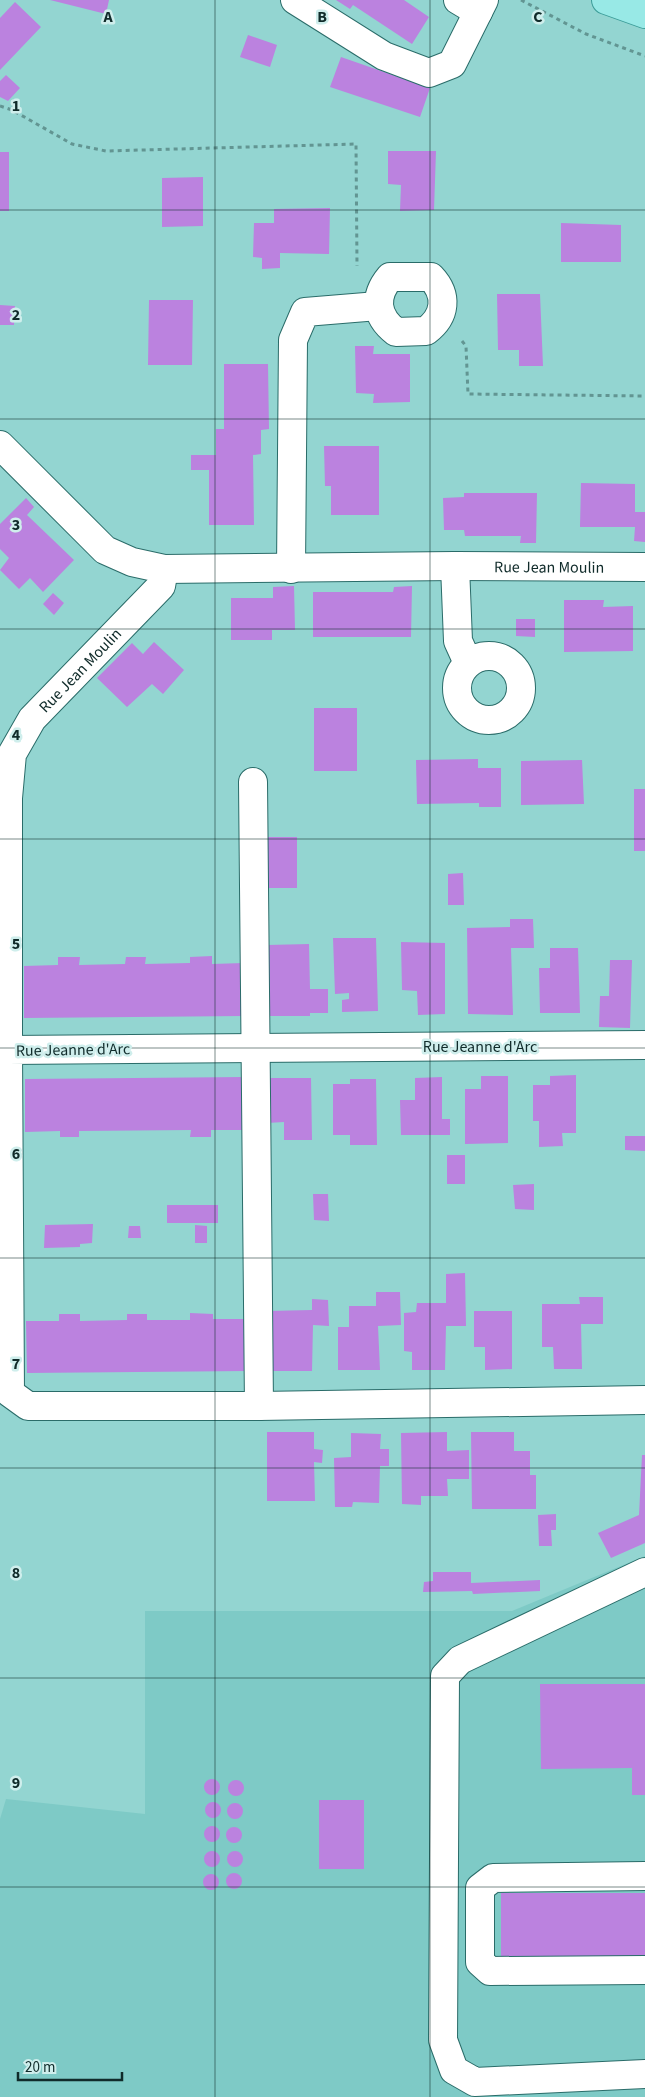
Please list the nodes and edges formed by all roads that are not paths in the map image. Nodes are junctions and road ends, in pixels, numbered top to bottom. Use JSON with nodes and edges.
{"nodes":[{"id":1,"x":295,"y":0,"type":"edge"},
{"id":2,"x":606,"y":0,"type":"edge"},
{"id":3,"x":473,"y":4,"type":"edge"},
{"id":4,"x":645,"y":14,"type":"edge"},
{"id":5,"x":368,"y":306,"type":"junction"},
{"id":6,"x":0,"y":445,"type":"edge"},
{"id":7,"x":455,"y":566,"type":"junction"},
{"id":8,"x":645,"y":567,"type":"edge"},
{"id":9,"x":291,"y":569,"type":"junction"},
{"id":10,"x":164,"y":570,"type":"junction"},
{"id":11,"x":468,"y":663,"type":"dead end"},
{"id":12,"x":253,"y":782,"type":"dead end"},
{"id":13,"x":645,"y":1045,"type":"edge"},
{"id":14,"x":255,"y":1048,"type":"junction"},
{"id":15,"x":8,"y":1050,"type":"junction"},
{"id":16,"x":645,"y":1400,"type":"edge"},
{"id":17,"x":259,"y":1406,"type":"junction"},
{"id":18,"x":645,"y":1572,"type":"edge"},
{"id":19,"x":645,"y":1876,"type":"edge"},
{"id":20,"x":645,"y":1970,"type":"edge"},
{"id":21,"x":645,"y":2074,"type":"edge"}],
"edges":[{"from":1,"to":3,"type":"street"},
{"from":2,"to":4,"type":"main road"},
{"from":5,"to":5,"type":"street"},
{"from":5,"to":9,"type":"street"},
{"from":6,"to":10,"type":"street","name":"Rue Jean Moulin"},
{"from":7,"to":8,"type":"street","name":"Rue Jean Moulin"},
{"from":7,"to":9,"type":"street","name":"Rue Jean Moulin"},
{"from":7,"to":11,"type":"street"},
{"from":9,"to":10,"type":"street","name":"Rue Jean Moulin"},
{"from":10,"to":15,"type":"street","name":"Rue Jean Moulin"},
{"from":12,"to":14,"type":"street"},
{"from":13,"to":14,"type":"street","name":"Rue Jeanne d'Arc"},
{"from":14,"to":15,"type":"street","name":"Rue Jeanne d'Arc"},
{"from":14,"to":17,"type":"street"},
{"from":15,"to":17,"type":"street","name":"Rue Jeanne d'Arc"},
{"from":16,"to":17,"type":"street","name":"Rue Jeanne d'Arc"},
{"from":18,"to":21,"type":"street"},
{"from":19,"to":20,"type":"street"}]}
